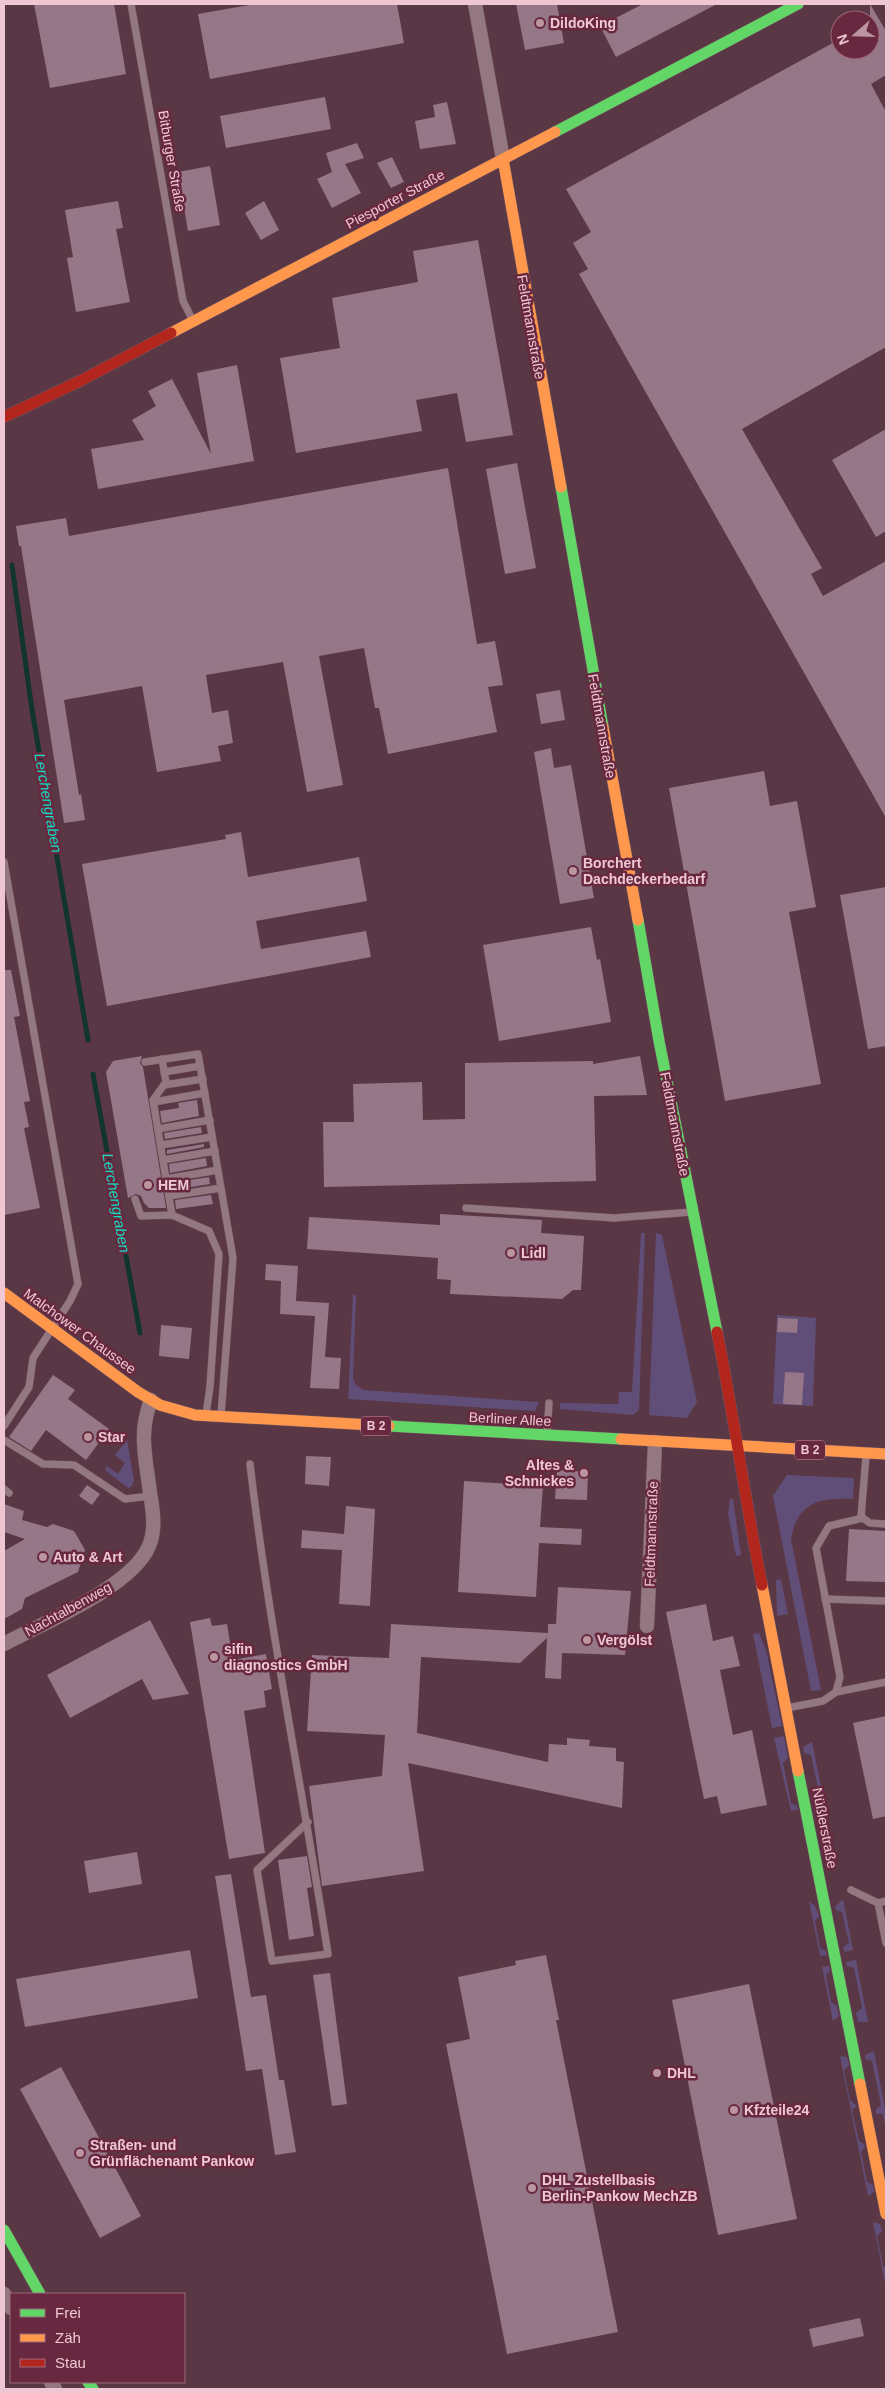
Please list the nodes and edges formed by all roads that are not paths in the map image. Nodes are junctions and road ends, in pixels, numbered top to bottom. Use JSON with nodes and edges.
{"nodes":[{"id":1,"x":131,"y":4,"type":"edge"},
{"id":2,"x":475,"y":4,"type":"edge"},
{"id":3,"x":798,"y":4,"type":"edge"},
{"id":4,"x":503,"y":159,"type":"junction"},
{"id":5,"x":193,"y":322,"type":"junction"},
{"id":6,"x":4,"y":416,"type":"edge"},
{"id":7,"x":4,"y":862,"type":"edge"},
{"id":8,"x":162,"y":1060,"type":"junction"},
{"id":9,"x":146,"y":1062,"type":"dead end"},
{"id":10,"x":200,"y":1066,"type":"junction"},
{"id":11,"x":164,"y":1072,"type":"junction"},
{"id":12,"x":203,"y":1079,"type":"junction"},
{"id":13,"x":164,"y":1085,"type":"junction"},
{"id":14,"x":205,"y":1094,"type":"junction"},
{"id":15,"x":154,"y":1102,"type":"junction"},
{"id":16,"x":210,"y":1120,"type":"junction"},
{"id":17,"x":158,"y":1128,"type":"junction"},
{"id":18,"x":212,"y":1137,"type":"junction"},
{"id":19,"x":161,"y":1145,"type":"junction"},
{"id":20,"x":215,"y":1152,"type":"junction"},
{"id":21,"x":163,"y":1160,"type":"junction"},
{"id":22,"x":218,"y":1170,"type":"junction"},
{"id":23,"x":166,"y":1179,"type":"junction"},
{"id":24,"x":221,"y":1188,"type":"junction"},
{"id":25,"x":169,"y":1196,"type":"junction"},
{"id":26,"x":135,"y":1199,"type":"dead end"},
{"id":27,"x":466,"y":1208,"type":"dead end"},
{"id":28,"x":692,"y":1212,"type":"junction"},
{"id":29,"x":172,"y":1215,"type":"junction"},
{"id":30,"x":4,"y":1294,"type":"edge"},
{"id":31,"x":52,"y":1328,"type":"junction"},
{"id":32,"x":138,"y":1392,"type":"joint"},
{"id":33,"x":151,"y":1400,"type":"junction"},
{"id":34,"x":549,"y":1402,"type":"dead end"},
{"id":35,"x":205,"y":1416,"type":"junction"},
{"id":36,"x":221,"y":1418,"type":"junction"},
{"id":37,"x":4,"y":1426,"type":"edge"},
{"id":38,"x":547,"y":1436,"type":"junction"},
{"id":39,"x":4,"y":1440,"type":"edge"},
{"id":40,"x":655,"y":1442,"type":"junction"},
{"id":41,"x":737,"y":1446,"type":"junction"},
{"id":42,"x":866,"y":1453,"type":"junction"},
{"id":43,"x":886,"y":1454,"type":"edge"},
{"id":44,"x":250,"y":1464,"type":"dead end"},
{"id":45,"x":151,"y":1496,"type":"junction"},
{"id":46,"x":863,"y":1518,"type":"junction"},
{"id":47,"x":886,"y":1524,"type":"edge"},
{"id":48,"x":825,"y":1599,"type":"junction"},
{"id":49,"x":886,"y":1601,"type":"edge"},
{"id":50,"x":647,"y":1626,"type":"dead end"},
{"id":51,"x":4,"y":1644,"type":"edge"},
{"id":52,"x":886,"y":1682,"type":"edge"},
{"id":53,"x":836,"y":1692,"type":"junction"},
{"id":54,"x":786,"y":1708,"type":"junction"},
{"id":55,"x":308,"y":1822,"type":"junction"},
{"id":56,"x":851,"y":1890,"type":"dead end"},
{"id":57,"x":886,"y":1901,"type":"edge"},
{"id":58,"x":878,"y":1903,"type":"junction"},
{"id":59,"x":886,"y":1944,"type":"edge"},
{"id":60,"x":886,"y":2214,"type":"edge"},
{"id":61,"x":4,"y":2230,"type":"edge"},
{"id":62,"x":39,"y":2293,"type":"edge"},
{"id":63,"x":4,"y":2294,"type":"edge"},
{"id":64,"x":10,"y":2306,"type":"edge"}],
"edges":[{"from":1,"to":5,"type":"lane","name":"Bitburger Straße"},
{"from":2,"to":4,"type":"street","name":"Feldtmannstraße"},
{"from":3,"to":4,"type":"street","name":"Piesporter Straße"},
{"from":4,"to":5,"type":"street","name":"Piesporter Straße"},
{"from":4,"to":28,"type":"street","name":"Feldtmannstraße"},
{"from":5,"to":6,"type":"street","name":"Piesporter Straße"},
{"from":7,"to":31,"type":"lane"},
{"from":8,"to":9,"type":"lane"},
{"from":8,"to":10,"type":"lane"},
{"from":8,"to":11,"type":"lane"},
{"from":10,"to":11,"type":"lane"},
{"from":10,"to":12,"type":"lane"},
{"from":11,"to":13,"type":"lane"},
{"from":12,"to":13,"type":"lane"},
{"from":12,"to":14,"type":"lane"},
{"from":13,"to":15,"type":"lane"},
{"from":14,"to":15,"type":"lane"},
{"from":14,"to":16,"type":"lane"},
{"from":15,"to":17,"type":"lane"},
{"from":16,"to":17,"type":"lane"},
{"from":16,"to":18,"type":"lane"},
{"from":17,"to":19,"type":"lane"},
{"from":18,"to":19,"type":"lane"},
{"from":18,"to":20,"type":"lane"},
{"from":19,"to":21,"type":"lane"},
{"from":20,"to":21,"type":"lane"},
{"from":20,"to":22,"type":"lane"},
{"from":21,"to":23,"type":"lane"},
{"from":22,"to":23,"type":"lane"},
{"from":22,"to":24,"type":"lane"},
{"from":23,"to":25,"type":"lane"},
{"from":24,"to":25,"type":"lane"},
{"from":24,"to":36,"type":"lane"},
{"from":25,"to":29,"type":"lane"},
{"from":26,"to":29,"type":"lane"},
{"from":27,"to":28,"type":"lane"},
{"from":28,"to":41,"type":"street","name":"Feldtmannstraße"},
{"from":29,"to":35,"type":"lane"},
{"from":30,"to":31,"type":"street","name":"Malchower Chaussee","number":"B 2"},
{"from":31,"to":32,"type":"street","name":"Malchower Chaussee","number":"B 2"},
{"from":31,"to":37,"type":"lane"},
{"from":32,"to":33,"type":"street","name":"Berliner Allee","number":"B 2"},
{"from":33,"to":35,"type":"street","name":"Berliner Allee","number":"B 2"},
{"from":33,"to":45,"type":"street","name":"Nachtalbenweg"},
{"from":34,"to":38,"type":"lane"},
{"from":35,"to":36,"type":"street","name":"Berliner Allee","number":"B 2"},
{"from":36,"to":38,"type":"street","name":"Berliner Allee","number":"B 2"},
{"from":38,"to":40,"type":"street","name":"Berliner Allee","number":"B 2"},
{"from":39,"to":45,"type":"lane"},
{"from":40,"to":41,"type":"street","name":"Berliner Allee","number":"B 2"},
{"from":40,"to":50,"type":"street","name":"Feldtmannstraße"},
{"from":41,"to":42,"type":"street","name":"Berliner Allee","number":"B 2"},
{"from":41,"to":54,"type":"street","name":"Nüßlerstraße"},
{"from":42,"to":43,"type":"street","name":"Berliner Allee","number":"B 2"},
{"from":42,"to":46,"type":"lane"},
{"from":44,"to":55,"type":"lane"},
{"from":45,"to":51,"type":"street","name":"Nachtalbenweg"},
{"from":46,"to":47,"type":"lane"},
{"from":46,"to":48,"type":"lane"},
{"from":48,"to":49,"type":"lane"},
{"from":48,"to":53,"type":"lane"},
{"from":52,"to":53,"type":"lane"},
{"from":53,"to":54,"type":"lane"},
{"from":54,"to":60,"type":"street","name":"Nüßlerstraße"},
{"from":55,"to":55,"type":"lane"},
{"from":56,"to":58,"type":"lane"},
{"from":57,"to":58,"type":"lane"},
{"from":58,"to":59,"type":"lane"},
{"from":61,"to":62,"type":"street"},
{"from":63,"to":64,"type":"street"}]}
